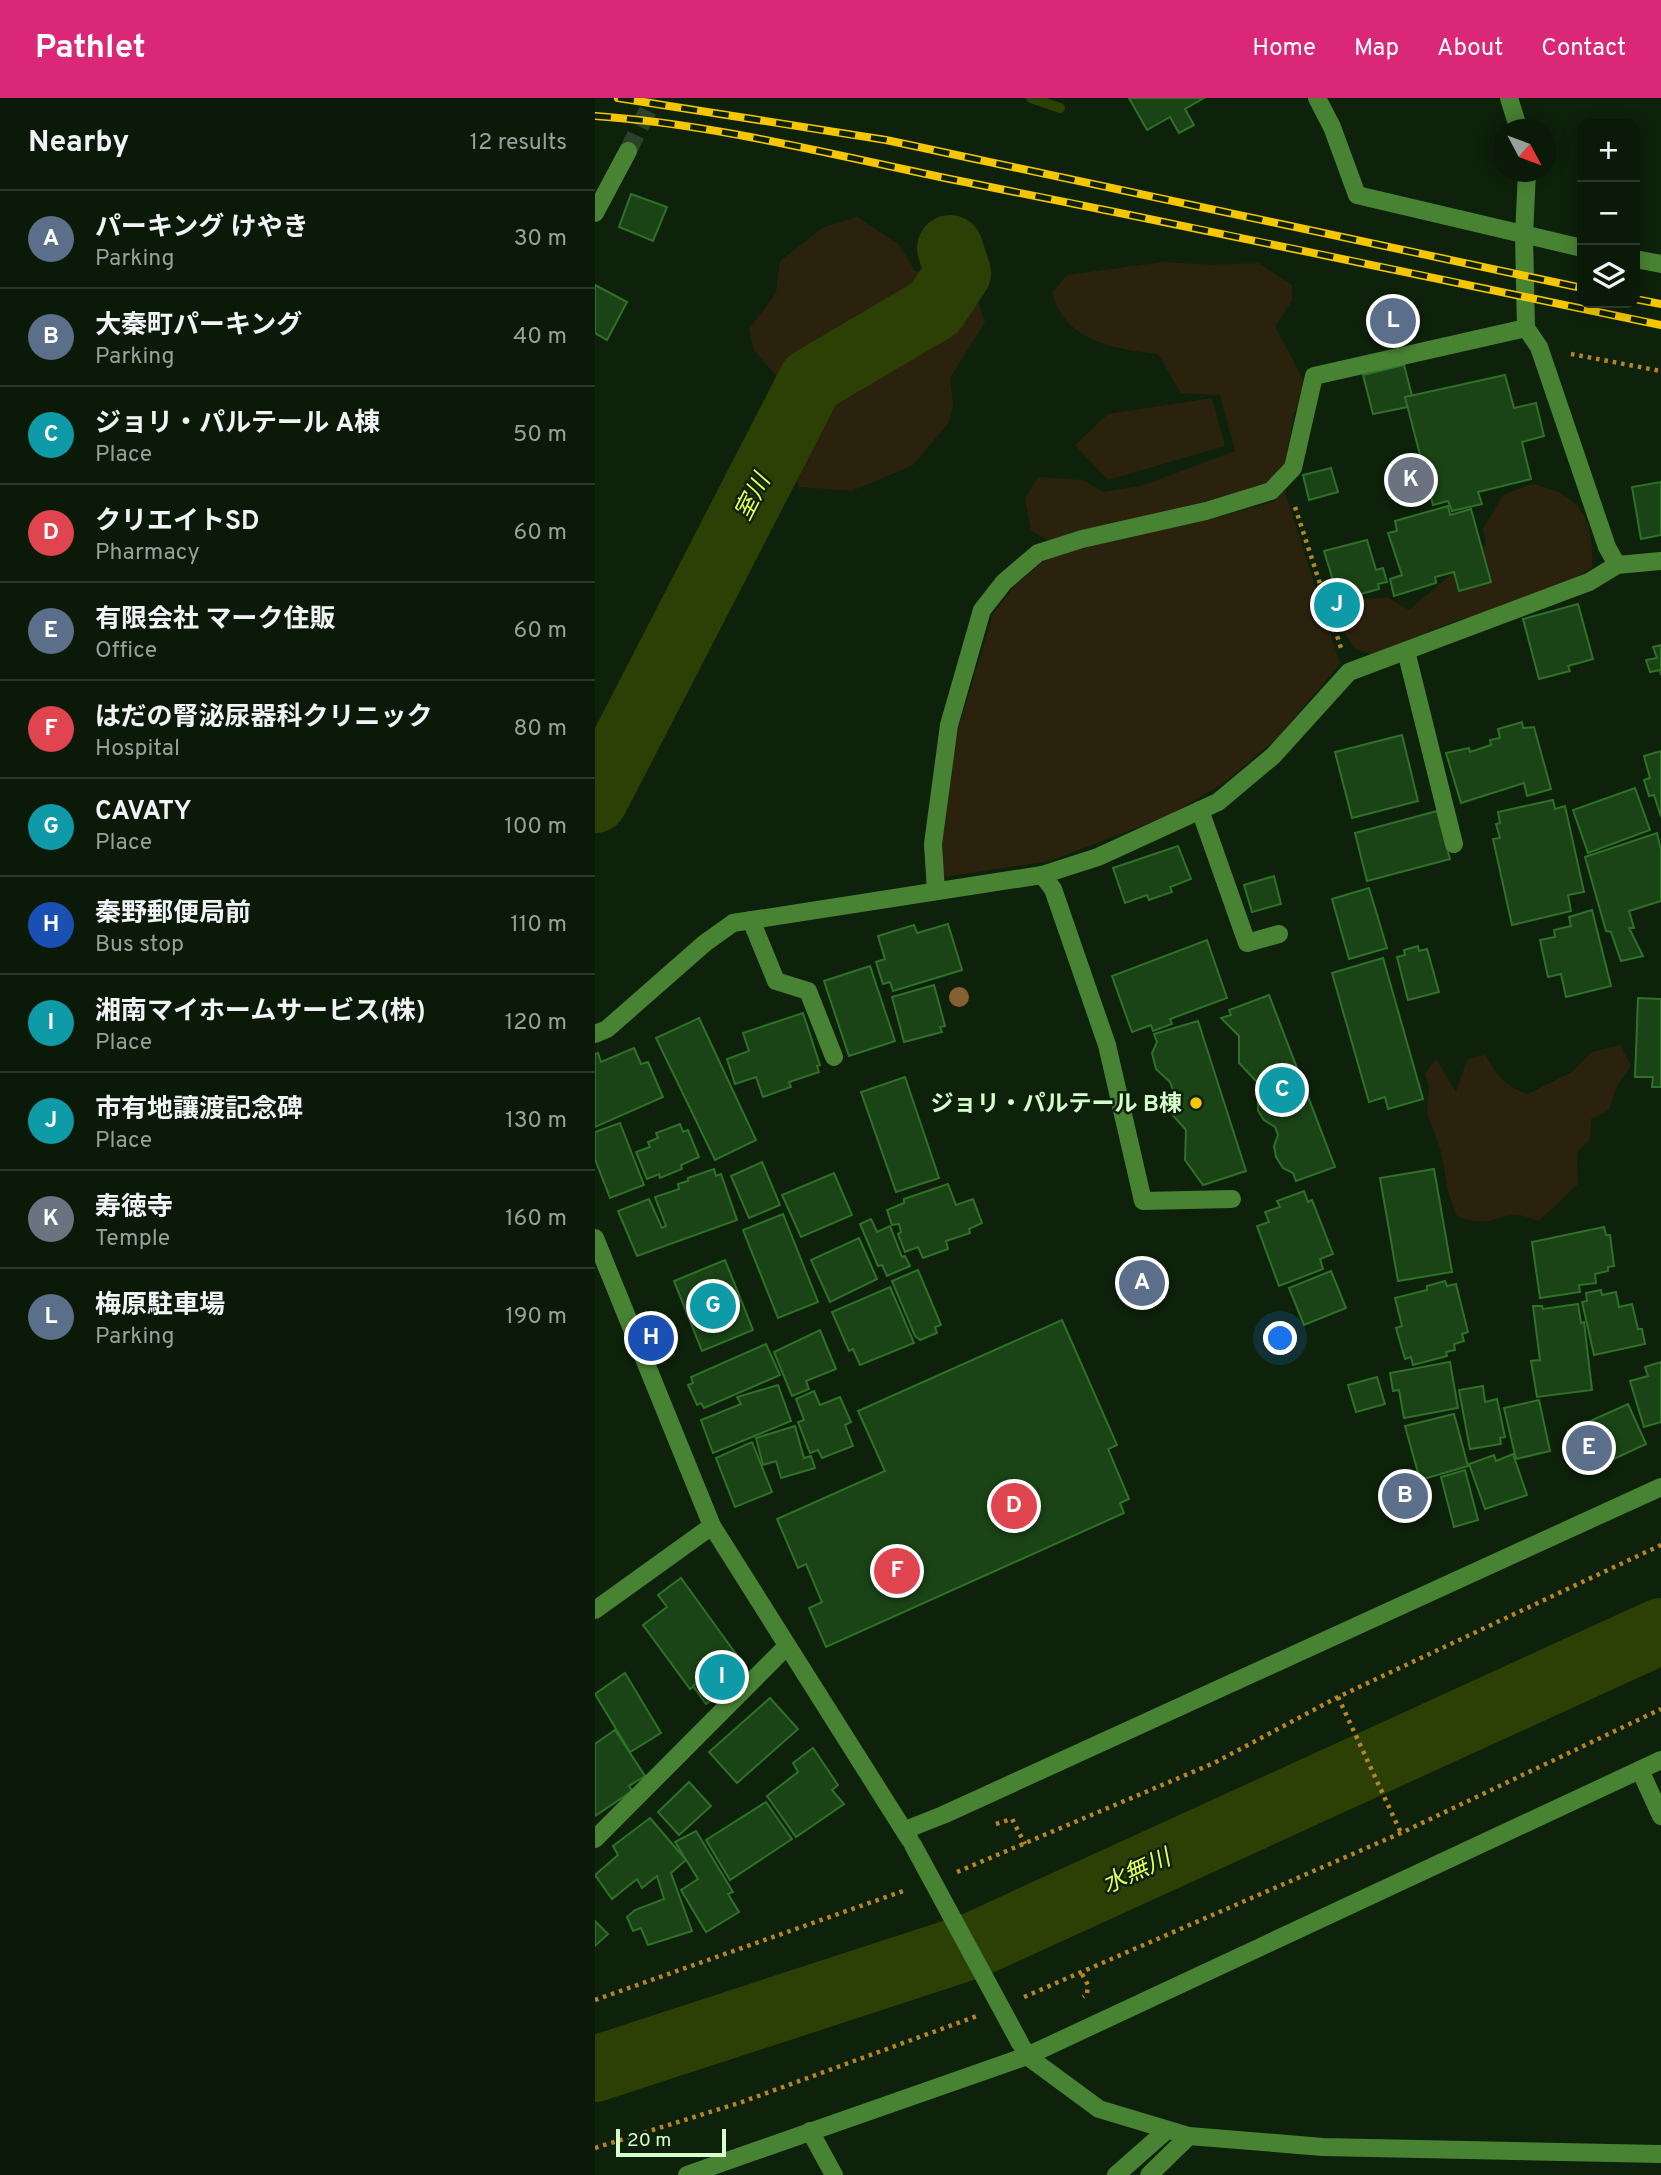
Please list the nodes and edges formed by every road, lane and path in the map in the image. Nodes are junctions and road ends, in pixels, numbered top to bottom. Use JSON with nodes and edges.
{"nodes":[{"id":1,"x":1317,"y":98,"type":"edge"},
{"id":2,"x":1509,"y":98,"type":"edge"},
{"id":3,"x":1516,"y":119,"type":"edge"},
{"id":4,"x":628,"y":151,"type":"tunnel mouth"},
{"id":5,"x":1527,"y":182,"type":"edge"},
{"id":6,"x":595,"y":213,"type":"edge"},
{"id":7,"x":1524,"y":235,"type":"junction"},
{"id":8,"x":1577,"y":247,"type":"edge"},
{"id":9,"x":1640,"y":260,"type":"edge"},
{"id":10,"x":1661,"y":264,"type":"edge"},
{"id":11,"x":1471,"y":325,"type":"dead end"},
{"id":12,"x":1526,"y":328,"type":"junction"},
{"id":13,"x":1491,"y":336,"type":"junction"},
{"id":14,"x":1539,"y":347,"type":"junction"},
{"id":15,"x":1661,"y":371,"type":"edge"},
{"id":16,"x":1294,"y":504,"type":"dead end"},
{"id":17,"x":1661,"y":561,"type":"edge"},
{"id":18,"x":1617,"y":565,"type":"junction"},
{"id":19,"x":1332,"y":622,"type":"dead end"},
{"id":20,"x":1406,"y":651,"type":"junction"},
{"id":21,"x":1201,"y":810,"type":"junction"},
{"id":22,"x":1454,"y":844,"type":"dead end"},
{"id":23,"x":1042,"y":875,"type":"junction"},
{"id":24,"x":936,"y":891,"type":"junction"},
{"id":25,"x":751,"y":920,"type":"junction"},
{"id":26,"x":1279,"y":934,"type":"dead end"},
{"id":27,"x":595,"y":1034,"type":"edge"},
{"id":28,"x":834,"y":1057,"type":"dead end"},
{"id":29,"x":1232,"y":1199,"type":"dead end"},
{"id":30,"x":595,"y":1238,"type":"edge"},
{"id":31,"x":1661,"y":1488,"type":"edge"},
{"id":32,"x":712,"y":1526,"type":"junction"},
{"id":33,"x":1661,"y":1545,"type":"edge"},
{"id":34,"x":595,"y":1610,"type":"edge"},
{"id":35,"x":786,"y":1647,"type":"junction"},
{"id":36,"x":1338,"y":1698,"type":"junction"},
{"id":37,"x":1661,"y":1709,"type":"edge"},
{"id":38,"x":1661,"y":1760,"type":"edge"},
{"id":39,"x":1640,"y":1770,"type":"junction"},
{"id":40,"x":1661,"y":1816,"type":"edge"},
{"id":41,"x":1012,"y":1819,"type":"dead end"},
{"id":42,"x":1401,"y":1833,"type":"junction"},
{"id":43,"x":909,"y":1838,"type":"junction"},
{"id":44,"x":595,"y":1839,"type":"edge"},
{"id":45,"x":1024,"y":1844,"type":"junction"},
{"id":46,"x":950,"y":1875,"type":"dead end"},
{"id":47,"x":911,"y":1889,"type":"dead end"},
{"id":48,"x":1082,"y":1974,"type":"junction"},
{"id":49,"x":1087,"y":1994,"type":"dead end"},
{"id":50,"x":595,"y":2000,"type":"edge"},
{"id":51,"x":1018,"y":2000,"type":"dead end"},
{"id":52,"x":979,"y":2015,"type":"dead end"},
{"id":53,"x":1023,"y":2049,"type":"junction"},
{"id":54,"x":1167,"y":2130,"type":"junction"},
{"id":55,"x":810,"y":2132,"type":"junction"},
{"id":56,"x":1189,"y":2136,"type":"junction"},
{"id":57,"x":595,"y":2148,"type":"edge"},
{"id":58,"x":1661,"y":2154,"type":"edge"},
{"id":59,"x":687,"y":2175,"type":"edge"},
{"id":60,"x":834,"y":2175,"type":"edge"},
{"id":61,"x":1116,"y":2175,"type":"edge"},
{"id":62,"x":1149,"y":2175,"type":"edge"}],
"edges":[{"from":1,"to":7,"type":"street"},
{"from":2,"to":3,"type":"street"},
{"from":4,"to":6,"type":"street"},
{"from":5,"to":7,"type":"street"},
{"from":7,"to":8,"type":"street"},
{"from":7,"to":12,"type":"street"},
{"from":9,"to":10,"type":"street"},
{"from":11,"to":13,"type":"street"},
{"from":12,"to":13,"type":"street"},
{"from":12,"to":14,"type":"street"},
{"from":13,"to":24,"type":"street"},
{"from":14,"to":15,"type":"path"},
{"from":14,"to":18,"type":"street"},
{"from":16,"to":19,"type":"path"},
{"from":17,"to":18,"type":"street"},
{"from":18,"to":20,"type":"street"},
{"from":20,"to":21,"type":"street"},
{"from":20,"to":22,"type":"street"},
{"from":21,"to":23,"type":"street"},
{"from":21,"to":26,"type":"street"},
{"from":23,"to":24,"type":"street"},
{"from":23,"to":29,"type":"street"},
{"from":24,"to":25,"type":"street"},
{"from":25,"to":27,"type":"street"},
{"from":25,"to":28,"type":"street"},
{"from":30,"to":32,"type":"street"},
{"from":31,"to":43,"type":"street"},
{"from":32,"to":34,"type":"street"},
{"from":32,"to":35,"type":"street"},
{"from":33,"to":36,"type":"path"},
{"from":35,"to":43,"type":"street"},
{"from":35,"to":44,"type":"street"},
{"from":36,"to":42,"type":"path"},
{"from":36,"to":45,"type":"path"},
{"from":37,"to":42,"type":"path"},
{"from":38,"to":39,"type":"street"},
{"from":39,"to":40,"type":"street"},
{"from":39,"to":53,"type":"street"},
{"from":41,"to":45,"type":"path"},
{"from":42,"to":48,"type":"path"},
{"from":43,"to":53,"type":"street","bridge":true},
{"from":45,"to":46,"type":"path"},
{"from":47,"to":50,"type":"path"},
{"from":48,"to":49,"type":"path"},
{"from":48,"to":51,"type":"path"},
{"from":52,"to":57,"type":"path"},
{"from":53,"to":54,"type":"street"},
{"from":53,"to":55,"type":"street"},
{"from":54,"to":56,"type":"street"},
{"from":54,"to":61,"type":"street"},
{"from":55,"to":59,"type":"street"},
{"from":55,"to":60,"type":"street"},
{"from":56,"to":58,"type":"street"},
{"from":56,"to":62,"type":"street"}]}
